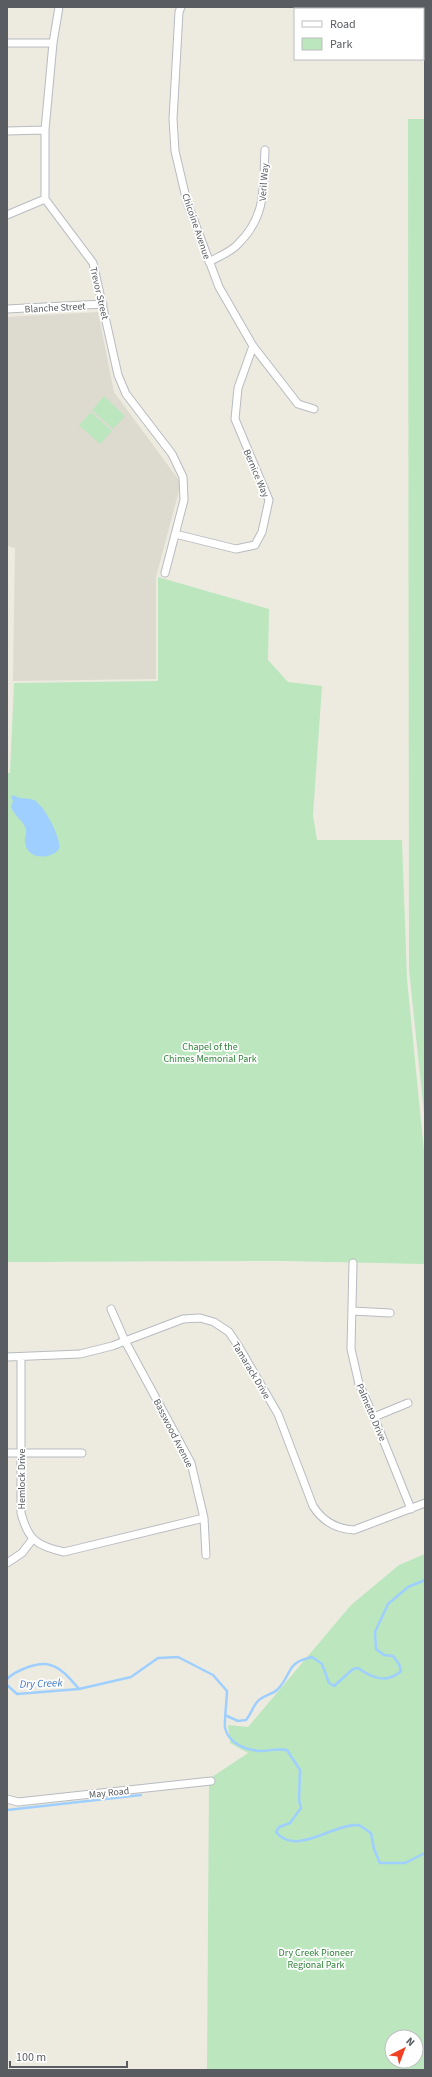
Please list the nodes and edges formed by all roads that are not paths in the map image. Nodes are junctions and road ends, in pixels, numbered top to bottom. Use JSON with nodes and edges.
{"nodes":[{"id":1,"x":58,"y":7,"type":"edge"},
{"id":2,"x":181,"y":7,"type":"edge"},
{"id":3,"x":7,"y":42,"type":"edge"},
{"id":4,"x":53,"y":43,"type":"junction"},
{"id":5,"x":45,"y":130,"type":"junction"},
{"id":6,"x":7,"y":131,"type":"edge"},
{"id":7,"x":265,"y":150,"type":"dead end"},
{"id":8,"x":45,"y":199,"type":"junction"},
{"id":9,"x":7,"y":215,"type":"edge"},
{"id":10,"x":209,"y":262,"type":"junction"},
{"id":11,"x":103,"y":304,"type":"junction"},
{"id":12,"x":7,"y":309,"type":"edge"},
{"id":13,"x":254,"y":346,"type":"junction"},
{"id":14,"x":314,"y":409,"type":"dead end"},
{"id":15,"x":175,"y":534,"type":"junction"},
{"id":16,"x":165,"y":573,"type":"dead end"},
{"id":17,"x":353,"y":1263,"type":"dead end"},
{"id":18,"x":111,"y":1308,"type":"dead end"},
{"id":19,"x":352,"y":1310,"type":"junction"},
{"id":20,"x":390,"y":1313,"type":"dead end"},
{"id":21,"x":126,"y":1341,"type":"junction"},
{"id":22,"x":7,"y":1357,"type":"edge"},
{"id":23,"x":21,"y":1357,"type":"junction"},
{"id":24,"x":408,"y":1403,"type":"dead end"},
{"id":25,"x":374,"y":1417,"type":"junction"},
{"id":26,"x":7,"y":1452,"type":"edge"},
{"id":27,"x":21,"y":1452,"type":"junction"},
{"id":28,"x":82,"y":1453,"type":"dead end"},
{"id":29,"x":425,"y":1503,"type":"edge"},
{"id":30,"x":411,"y":1509,"type":"junction"},
{"id":31,"x":204,"y":1518,"type":"junction"},
{"id":32,"x":32,"y":1540,"type":"junction"},
{"id":33,"x":206,"y":1555,"type":"dead end"},
{"id":34,"x":7,"y":1563,"type":"edge"},
{"id":35,"x":211,"y":1781,"type":"dead end"},
{"id":36,"x":7,"y":1799,"type":"edge"}],
"edges":[{"from":1,"to":4,"type":"street"},
{"from":2,"to":10,"type":"street","name":"Chicoine Avenue"},
{"from":3,"to":4,"type":"street"},
{"from":4,"to":5,"type":"street"},
{"from":5,"to":6,"type":"street"},
{"from":5,"to":8,"type":"street"},
{"from":7,"to":10,"type":"street","name":"Veril Way"},
{"from":8,"to":9,"type":"street"},
{"from":8,"to":11,"type":"street","name":"Trevor Street"},
{"from":10,"to":13,"type":"street","name":"Chicoine Avenue"},
{"from":11,"to":12,"type":"street","name":"Blanche Street"},
{"from":11,"to":15,"type":"street","name":"Trevor Street"},
{"from":13,"to":14,"type":"street","name":"Chicoine Avenue"},
{"from":13,"to":15,"type":"street","name":"Bernice Way"},
{"from":15,"to":16,"type":"street","name":"Trevor Street"},
{"from":17,"to":19,"type":"street","name":"Palmetto Drive"},
{"from":18,"to":21,"type":"street","name":"Basswood Avenue"},
{"from":19,"to":20,"type":"street"},
{"from":19,"to":25,"type":"street","name":"Palmetto Drive"},
{"from":21,"to":23,"type":"street","name":"Tamarack Drive"},
{"from":21,"to":30,"type":"street","name":"Tamarack Drive"},
{"from":21,"to":31,"type":"street","name":"Basswood Avenue"},
{"from":22,"to":23,"type":"street","name":"Tamarack Drive"},
{"from":23,"to":27,"type":"street","name":"Hemlock Drive"},
{"from":24,"to":25,"type":"street"},
{"from":25,"to":30,"type":"street","name":"Palmetto Drive"},
{"from":26,"to":27,"type":"street"},
{"from":27,"to":28,"type":"street"},
{"from":27,"to":32,"type":"street","name":"Hemlock Drive"},
{"from":29,"to":30,"type":"street","name":"Tamarack Drive"},
{"from":31,"to":32,"type":"street"},
{"from":31,"to":33,"type":"street","name":"Basswood Avenue"},
{"from":32,"to":34,"type":"street"},
{"from":35,"to":36,"type":"street","name":"May Road"}]}
